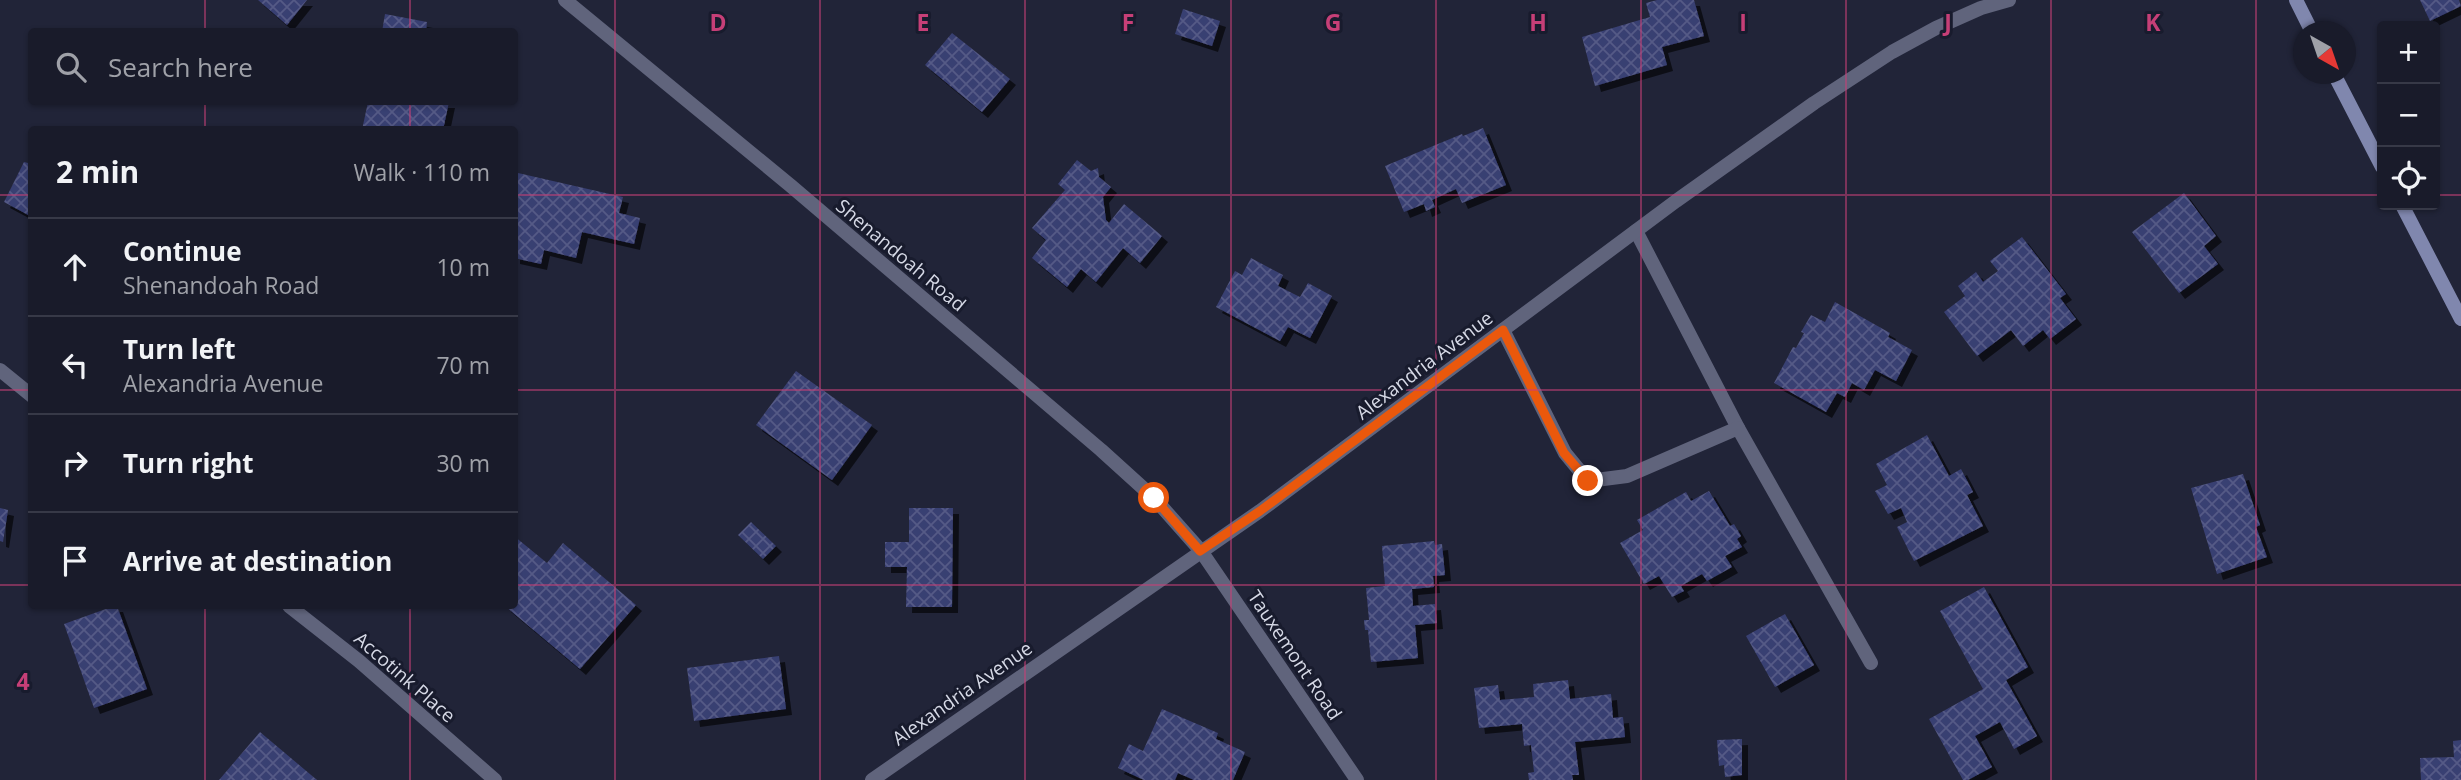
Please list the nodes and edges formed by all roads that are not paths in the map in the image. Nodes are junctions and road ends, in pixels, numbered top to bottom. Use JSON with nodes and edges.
{"nodes":[{"id":1,"x":565,"y":0,"type":"edge"},
{"id":2,"x":2009,"y":0,"type":"edge"},
{"id":3,"x":2296,"y":0,"type":"edge"},
{"id":4,"x":2306,"y":21,"type":"edge"},
{"id":5,"x":2339,"y":84,"type":"edge"},
{"id":6,"x":2377,"y":157,"type":"edge"},
{"id":7,"x":2405,"y":210,"type":"edge"},
{"id":8,"x":1636,"y":231,"type":"junction"},
{"id":9,"x":2461,"y":319,"type":"edge"},
{"id":10,"x":1503,"y":330,"type":"junction"},
{"id":11,"x":0,"y":370,"type":"edge"},
{"id":12,"x":28,"y":393,"type":"edge"},
{"id":13,"x":1738,"y":428,"type":"junction"},
{"id":14,"x":1200,"y":551,"type":"junction"},
{"id":15,"x":293,"y":609,"type":"edge"},
{"id":16,"x":1871,"y":663,"type":"dead end"},
{"id":17,"x":495,"y":780,"type":"edge"},
{"id":18,"x":872,"y":780,"type":"edge"},
{"id":19,"x":1357,"y":780,"type":"edge"}],
"edges":[{"from":1,"to":14,"type":"street","name":"Shenandoah Road"},
{"from":2,"to":8,"type":"street","name":"Alexandria Avenue"},
{"from":3,"to":4,"type":"main road"},
{"from":5,"to":6,"type":"main road"},
{"from":7,"to":9,"type":"main road"},
{"from":8,"to":10,"type":"street","name":"Alexandria Avenue"},
{"from":8,"to":13,"type":"street"},
{"from":10,"to":13,"type":"street"},
{"from":10,"to":14,"type":"street","name":"Alexandria Avenue"},
{"from":11,"to":12,"type":"street"},
{"from":13,"to":16,"type":"street"},
{"from":14,"to":18,"type":"street","name":"Alexandria Avenue"},
{"from":14,"to":19,"type":"street","name":"Tauxemont Road"},
{"from":15,"to":17,"type":"street","name":"Accotink Place"}]}
